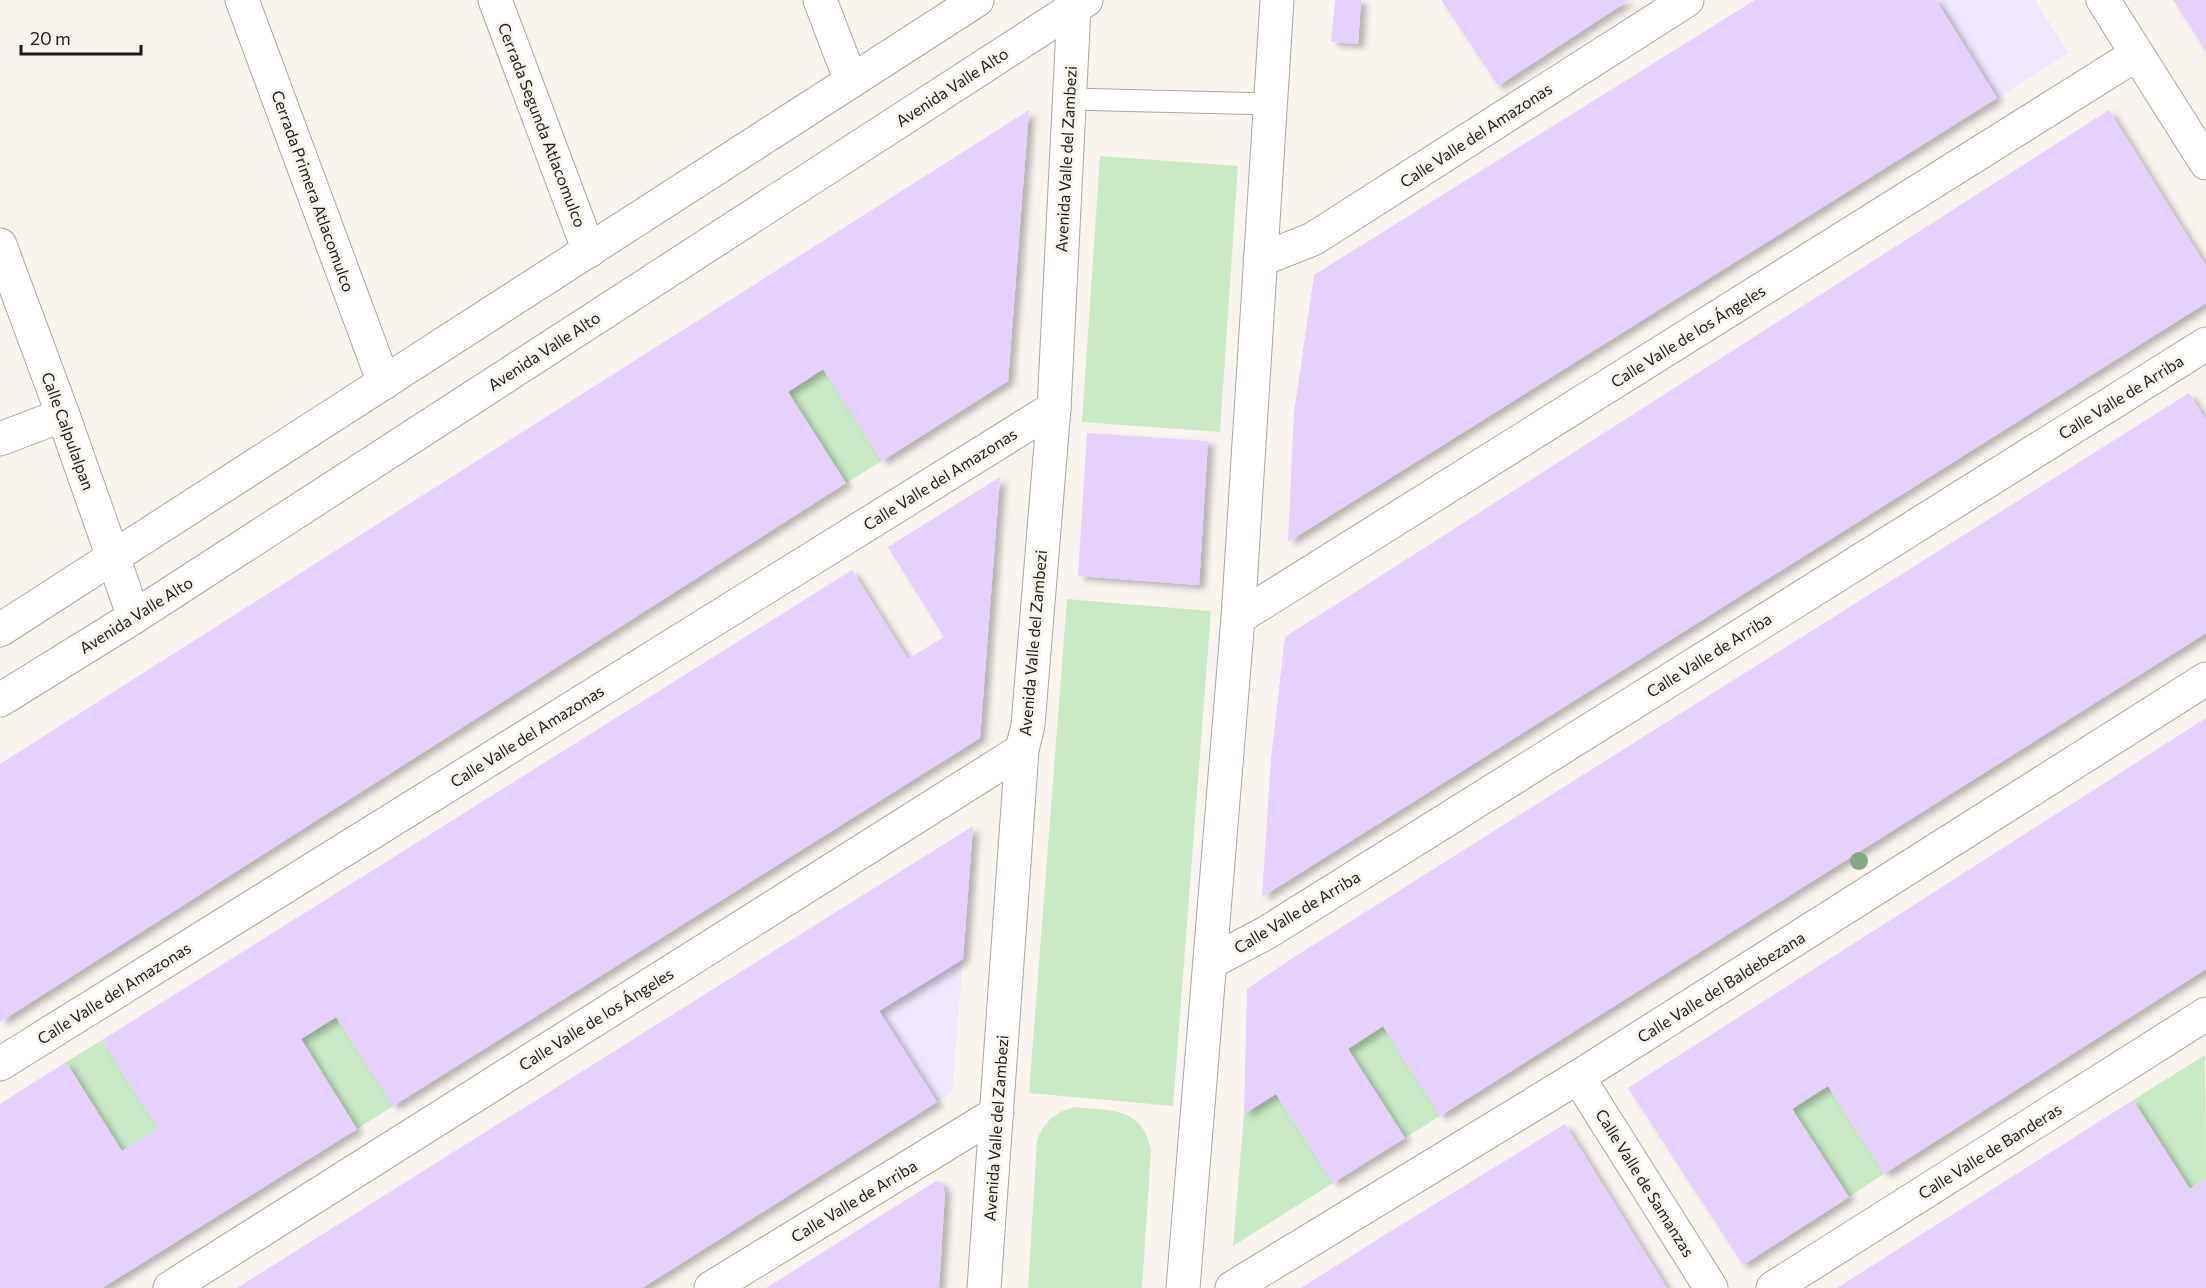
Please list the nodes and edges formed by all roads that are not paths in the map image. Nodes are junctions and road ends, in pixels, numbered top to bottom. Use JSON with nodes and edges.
{"nodes":[{"id":1,"x":242,"y":0,"type":"edge"},
{"id":2,"x":495,"y":0,"type":"edge"},
{"id":3,"x":820,"y":0,"type":"edge"},
{"id":4,"x":977,"y":0,"type":"edge"},
{"id":5,"x":1276,"y":0,"type":"edge"},
{"id":6,"x":1687,"y":0,"type":"edge"},
{"id":7,"x":2103,"y":0,"type":"edge"},
{"id":8,"x":1080,"y":3,"type":"edge"},
{"id":9,"x":2137,"y":54,"type":"junction"},
{"id":10,"x":851,"y":81,"type":"junction"},
{"id":11,"x":1069,"y":99,"type":"junction"},
{"id":12,"x":1270,"y":104,"type":"junction"},
{"id":13,"x":2206,"y":163,"type":"edge"},
{"id":14,"x":0,"y":245,"type":"edge"},
{"id":15,"x":589,"y":251,"type":"junction"},
{"id":16,"x":1260,"y":260,"type":"junction"},
{"id":17,"x":2206,"y":344,"type":"edge"},
{"id":18,"x":384,"y":383,"type":"junction"},
{"id":19,"x":1054,"y":408,"type":"junction"},
{"id":20,"x":63,"y":415,"type":"junction"},
{"id":21,"x":0,"y":439,"type":"edge"},
{"id":22,"x":113,"y":558,"type":"junction"},
{"id":23,"x":134,"y":617,"type":"junction"},
{"id":24,"x":1238,"y":618,"type":"junction"},
{"id":25,"x":0,"y":630,"type":"edge"},
{"id":26,"x":2206,"y":679,"type":"edge"},
{"id":27,"x":0,"y":700,"type":"edge"},
{"id":28,"x":1022,"y":750,"type":"junction"},
{"id":29,"x":1210,"y":962,"type":"junction"},
{"id":30,"x":2206,"y":1014,"type":"edge"},
{"id":31,"x":0,"y":1064,"type":"edge"},
{"id":32,"x":1578,"y":1077,"type":"junction"},
{"id":33,"x":997,"y":1113,"type":"junction"},
{"id":34,"x":170,"y":1288,"type":"edge"},
{"id":35,"x":711,"y":1288,"type":"edge"},
{"id":36,"x":984,"y":1288,"type":"edge"},
{"id":37,"x":1183,"y":1288,"type":"edge"},
{"id":38,"x":1232,"y":1288,"type":"edge"},
{"id":39,"x":1711,"y":1288,"type":"edge"},
{"id":40,"x":1773,"y":1288,"type":"edge"}],
"edges":[{"from":1,"to":18,"type":"street","name":"Cerrada Primera Atlacomulco"},
{"from":2,"to":15,"type":"street","name":"Cerrada Segunda Atlacomulco"},
{"from":3,"to":10,"type":"street"},
{"from":4,"to":10,"type":"street"},
{"from":5,"to":12,"type":"street"},
{"from":6,"to":16,"type":"street","name":"Calle Valle del Amazonas"},
{"from":7,"to":9,"type":"street"},
{"from":8,"to":11,"type":"street","name":"Avenida Valle del Zambezi"},
{"from":8,"to":23,"type":"street","name":"Avenida Valle Alto"},
{"from":9,"to":13,"type":"street"},
{"from":9,"to":24,"type":"street","name":"Calle Valle de los Ángeles"},
{"from":10,"to":15,"type":"street"},
{"from":11,"to":12,"type":"lane"},
{"from":11,"to":19,"type":"street","name":"Avenida Valle del Zambezi"},
{"from":12,"to":16,"type":"street"},
{"from":14,"to":20,"type":"street","name":"Calle Calpulalpan"},
{"from":15,"to":18,"type":"street"},
{"from":16,"to":24,"type":"street"},
{"from":17,"to":29,"type":"street","name":"Calle Valle de Arriba"},
{"from":18,"to":22,"type":"street"},
{"from":19,"to":28,"type":"street","name":"Avenida Valle del Zambezi"},
{"from":19,"to":31,"type":"street","name":"Calle Valle del Amazonas"},
{"from":20,"to":21,"type":"street"},
{"from":20,"to":22,"type":"street","name":"Calle Calpulalpan"},
{"from":22,"to":23,"type":"street","name":"Calle Calpulalpan"},
{"from":22,"to":25,"type":"street"},
{"from":23,"to":27,"type":"street","name":"Avenida Valle Alto"},
{"from":24,"to":29,"type":"street"},
{"from":26,"to":32,"type":"street","name":"Calle Valle del Baldebezana"},
{"from":28,"to":33,"type":"street","name":"Avenida Valle del Zambezi"},
{"from":28,"to":34,"type":"street","name":"Calle Valle de los Ángeles"},
{"from":29,"to":37,"type":"street"},
{"from":30,"to":40,"type":"street","name":"Calle Valle de Banderas"},
{"from":32,"to":38,"type":"street","name":"Calle Valle del Baldebezana"},
{"from":32,"to":39,"type":"street","name":"Calle Valle de Samanzas"},
{"from":33,"to":35,"type":"street","name":"Calle Valle de Arriba"},
{"from":33,"to":36,"type":"street","name":"Avenida Valle del Zambezi"}]}
